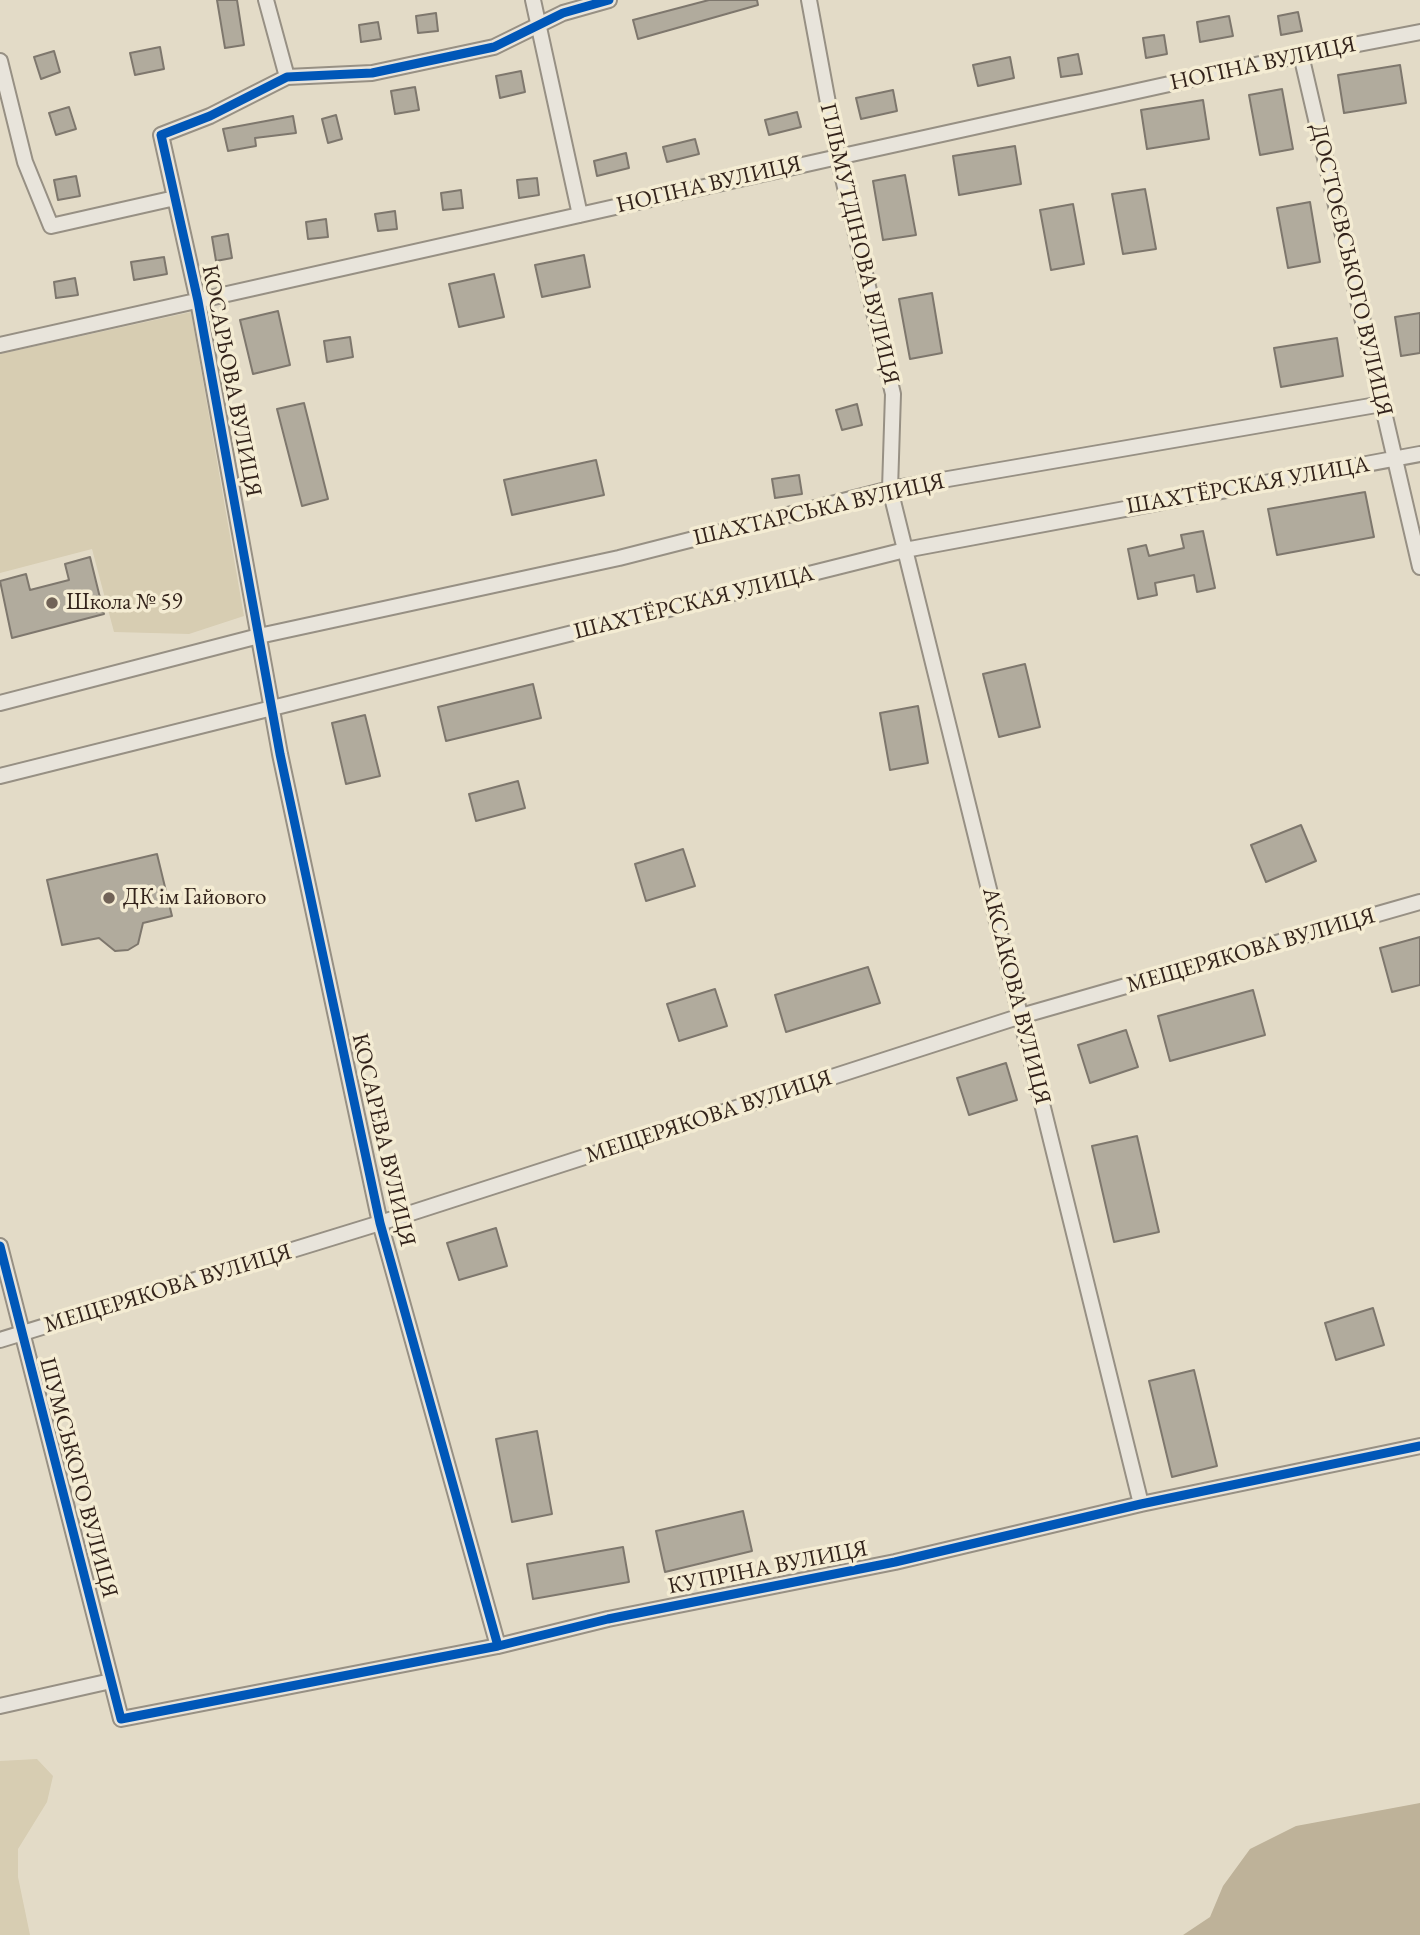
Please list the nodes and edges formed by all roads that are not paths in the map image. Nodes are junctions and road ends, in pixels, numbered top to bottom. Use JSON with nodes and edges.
{"nodes":[{"id":1,"x":266,"y":0,"type":"edge"},
{"id":2,"x":533,"y":0,"type":"edge"},
{"id":3,"x":609,"y":0,"type":"edge"},
{"id":4,"x":808,"y":0,"type":"edge"},
{"id":5,"x":539,"y":23,"type":"junction"},
{"id":6,"x":1420,"y":32,"type":"edge"},
{"id":7,"x":1301,"y":55,"type":"junction"},
{"id":8,"x":0,"y":61,"type":"edge"},
{"id":9,"x":287,"y":77,"type":"junction"},
{"id":10,"x":838,"y":156,"type":"junction"},
{"id":11,"x":175,"y":198,"type":"junction"},
{"id":12,"x":580,"y":215,"type":"junction"},
{"id":13,"x":198,"y":301,"type":"junction"},
{"id":14,"x":0,"y":345,"type":"edge"},
{"id":15,"x":1382,"y":404,"type":"junction"},
{"id":16,"x":1420,"y":454,"type":"edge"},
{"id":17,"x":1394,"y":459,"type":"junction"},
{"id":18,"x":890,"y":489,"type":"junction"},
{"id":19,"x":905,"y":550,"type":"junction"},
{"id":20,"x":1420,"y":567,"type":"edge"},
{"id":21,"x":259,"y":636,"type":"junction"},
{"id":22,"x":0,"y":703,"type":"edge"},
{"id":23,"x":272,"y":710,"type":"junction"},
{"id":24,"x":0,"y":776,"type":"edge"},
{"id":25,"x":1420,"y":902,"type":"edge"},
{"id":26,"x":1021,"y":1016,"type":"junction"},
{"id":27,"x":380,"y":1223,"type":"junction"},
{"id":28,"x":0,"y":1246,"type":"edge"},
{"id":29,"x":22,"y":1335,"type":"junction"},
{"id":30,"x":0,"y":1340,"type":"edge"},
{"id":31,"x":1420,"y":1446,"type":"edge"},
{"id":32,"x":1141,"y":1504,"type":"junction"},
{"id":33,"x":498,"y":1646,"type":"junction"},
{"id":34,"x":111,"y":1681,"type":"junction"},
{"id":35,"x":0,"y":1706,"type":"edge"},
{"id":36,"x":121,"y":1719,"type":"joint"}],
"edges":[{"from":1,"to":9,"type":"street"},
{"from":2,"to":5,"type":"street"},
{"from":3,"to":5,"type":"street"},
{"from":4,"to":10,"type":"street","name":"ГІЛЬМУТДІНОВА ВУЛИЦЯ"},
{"from":5,"to":9,"type":"street"},
{"from":5,"to":12,"type":"street"},
{"from":6,"to":7,"type":"street","name":"НОГІНА ВУЛИЦЯ"},
{"from":7,"to":10,"type":"street","name":"НОГІНА ВУЛИЦЯ"},
{"from":7,"to":15,"type":"street","name":"ДОСТОЄВСЬКОГО ВУЛИЦЯ"},
{"from":8,"to":11,"type":"street"},
{"from":9,"to":11,"type":"street","name":"КОСАРЬОВА ВУЛИЦЯ"},
{"from":10,"to":12,"type":"street","name":"НОГІНА ВУЛИЦЯ"},
{"from":10,"to":18,"type":"street","name":"ГІЛЬМУТДІНОВА ВУЛИЦЯ"},
{"from":11,"to":13,"type":"street","name":"КОСАРЬОВА ВУЛИЦЯ"},
{"from":12,"to":13,"type":"street","name":"НОГІНА ВУЛИЦЯ"},
{"from":13,"to":14,"type":"street","name":"НОГІНА ВУЛИЦЯ"},
{"from":13,"to":21,"type":"street","name":"КОСАРЬОВА ВУЛИЦЯ"},
{"from":15,"to":17,"type":"street","name":"ДОСТОЄВСЬКОГО ВУЛИЦЯ"},
{"from":15,"to":18,"type":"street","name":"ШАХТАРСЬКА ВУЛИЦЯ"},
{"from":16,"to":17,"type":"street","name":"ШАХТЁРСКАЯ УЛИЦА"},
{"from":17,"to":19,"type":"street","name":"ШАХТЁРСКАЯ УЛИЦА"},
{"from":17,"to":20,"type":"street","name":"ДОСТОЄВСЬКОГО ВУЛИЦЯ"},
{"from":18,"to":19,"type":"street","name":"АКСАКОВА ВУЛИЦЯ"},
{"from":18,"to":21,"type":"street","name":"ШАХТАРСЬКА ВУЛИЦЯ"},
{"from":19,"to":23,"type":"street","name":"ШАХТЁРСКАЯ УЛИЦА"},
{"from":19,"to":26,"type":"street","name":"АКСАКОВА ВУЛИЦЯ"},
{"from":21,"to":22,"type":"street","name":"ШАХТАРСЬКА ВУЛИЦЯ"},
{"from":21,"to":23,"type":"street","name":"КОСАРЕВА ВУЛИЦЯ"},
{"from":23,"to":24,"type":"street","name":"ШАХТЁРСКАЯ УЛИЦА"},
{"from":23,"to":27,"type":"street","name":"КОСАРЕВА ВУЛИЦЯ"},
{"from":25,"to":26,"type":"street","name":"МЕЩЕРЯКОВА ВУЛИЦЯ"},
{"from":26,"to":27,"type":"street","name":"МЕЩЕРЯКОВА ВУЛИЦЯ"},
{"from":26,"to":32,"type":"street","name":"АКСАКОВА ВУЛИЦЯ"},
{"from":27,"to":29,"type":"street","name":"МЕЩЕРЯКОВА ВУЛИЦЯ"},
{"from":27,"to":33,"type":"street","name":"КОСАРЕВА ВУЛИЦЯ"},
{"from":28,"to":29,"type":"street","name":"ШУМСЬКОГО ВУЛИЦЯ"},
{"from":29,"to":30,"type":"street","name":"МЕЩЕРЯКОВА ВУЛИЦЯ"},
{"from":29,"to":34,"type":"street","name":"ШУМСЬКОГО ВУЛИЦЯ"},
{"from":31,"to":32,"type":"street","name":"КУПРІНА ВУЛИЦЯ"},
{"from":32,"to":33,"type":"street","name":"КУПРІНА ВУЛИЦЯ"},
{"from":33,"to":36,"type":"street","name":"КУПРІНА ВУЛИЦЯ"},
{"from":34,"to":35,"type":"street"},
{"from":34,"to":36,"type":"street","name":"ШУМСЬКОГО ВУЛИЦЯ"}]}
